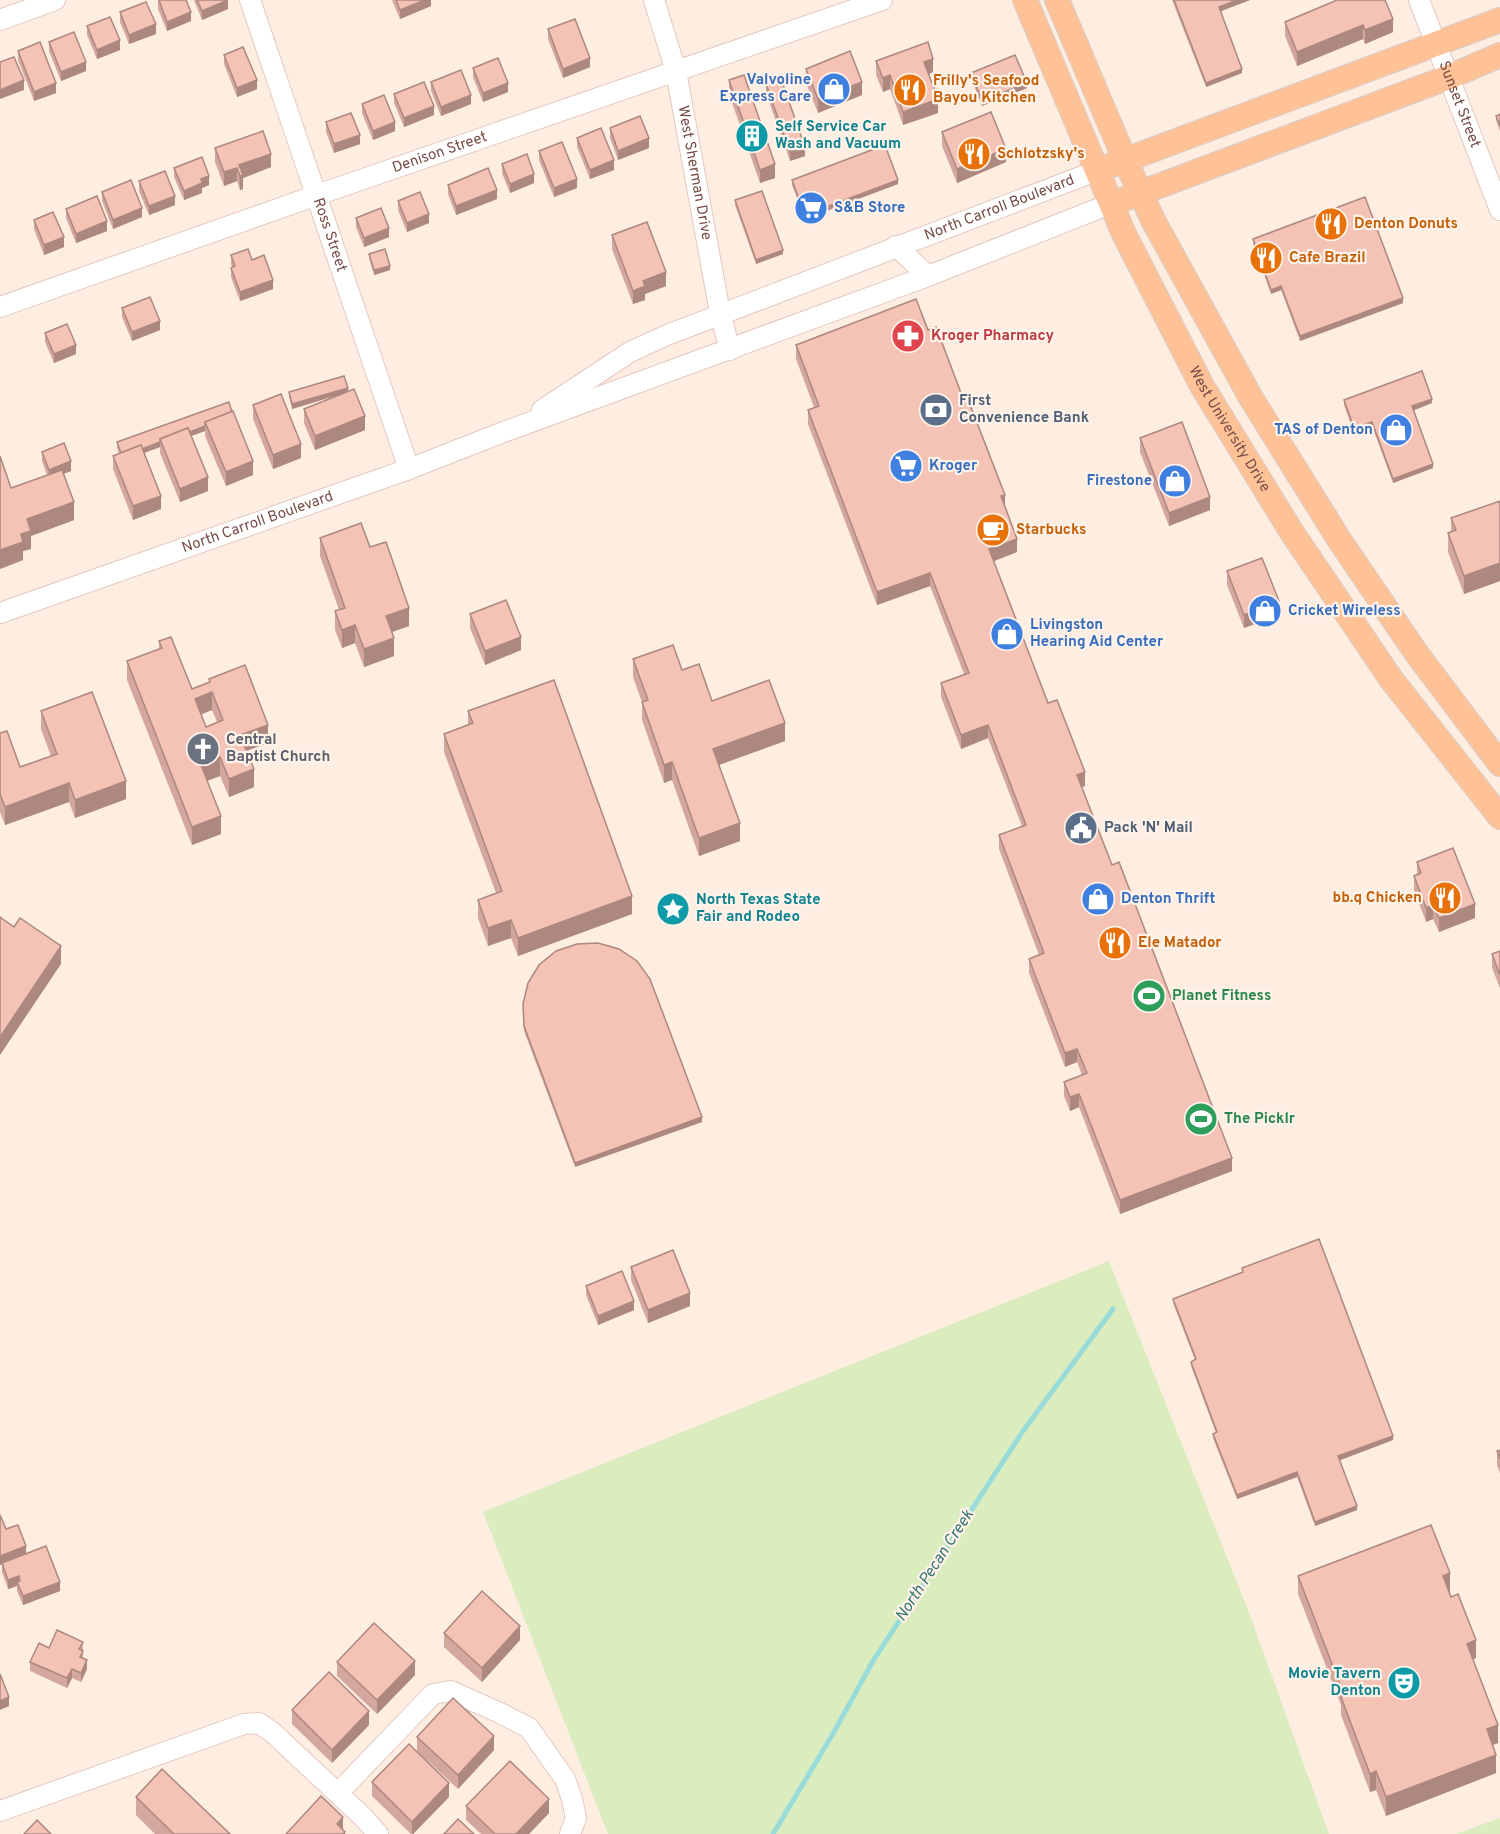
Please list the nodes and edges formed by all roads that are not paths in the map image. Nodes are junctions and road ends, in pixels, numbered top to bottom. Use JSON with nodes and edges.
{"nodes":[{"id":1,"x":55,"y":0,"type":"edge"},
{"id":2,"x":250,"y":0,"type":"edge"},
{"id":3,"x":654,"y":0,"type":"edge"},
{"id":4,"x":882,"y":0,"type":"edge"},
{"id":5,"x":1025,"y":0,"type":"edge"},
{"id":6,"x":1057,"y":0,"type":"edge"},
{"id":7,"x":1419,"y":0,"type":"edge"},
{"id":8,"x":0,"y":20,"type":"edge"},
{"id":9,"x":1500,"y":20,"type":"edge"},
{"id":10,"x":1436,"y":44,"type":"junction"},
{"id":11,"x":1500,"y":55,"type":"edge"},
{"id":12,"x":676,"y":71,"type":"junction"},
{"id":13,"x":1449,"y":77,"type":"junction"},
{"id":14,"x":1125,"y":160,"type":"junction"},
{"id":15,"x":1096,"y":171,"type":"junction"},
{"id":16,"x":1141,"y":192,"type":"junction"},
{"id":17,"x":317,"y":195,"type":"junction"},
{"id":18,"x":1110,"y":204,"type":"junction"},
{"id":19,"x":1500,"y":210,"type":"edge"},
{"id":20,"x":896,"y":246,"type":"junction"},
{"id":21,"x":928,"y":276,"type":"junction"},
{"id":22,"x":0,"y":307,"type":"edge"},
{"id":23,"x":720,"y":313,"type":"junction"},
{"id":24,"x":730,"y":350,"type":"junction"},
{"id":25,"x":515,"y":428,"type":"junction"},
{"id":26,"x":409,"y":469,"type":"junction"},
{"id":27,"x":0,"y":613,"type":"edge"},
{"id":28,"x":1500,"y":764,"type":"edge"},
{"id":29,"x":1498,"y":810,"type":"edge"},
{"id":30,"x":338,"y":1793,"type":"junction"},
{"id":31,"x":0,"y":1811,"type":"edge"},
{"id":32,"x":378,"y":1834,"type":"edge"},
{"id":33,"x":570,"y":1834,"type":"edge"}],
"edges":[{"from":1,"to":8,"type":"street"},
{"from":2,"to":17,"type":"street","name":"Ross Street"},
{"from":3,"to":12,"type":"street","name":"West Sherman Drive"},
{"from":4,"to":12,"type":"street","name":"Denison Street"},
{"from":5,"to":15,"type":"main road","name":"West University Drive"},
{"from":6,"to":14,"type":"main road"},
{"from":7,"to":10,"type":"street","name":"Sunset Street"},
{"from":9,"to":10,"type":"main road","name":"North Carroll Boulevard"},
{"from":10,"to":13,"type":"street","name":"Sunset Street"},
{"from":10,"to":14,"type":"main road","name":"North Carroll Boulevard"},
{"from":11,"to":13,"type":"main road","name":"North Carroll Boulevard"},
{"from":12,"to":17,"type":"street","name":"Denison Street"},
{"from":12,"to":23,"type":"street","name":"West Sherman Drive"},
{"from":13,"to":16,"type":"main road","name":"North Carroll Boulevard"},
{"from":13,"to":19,"type":"street","name":"Sunset Street"},
{"from":14,"to":15,"type":"main road","name":"North Carroll Boulevard"},
{"from":14,"to":16,"type":"main road"},
{"from":15,"to":18,"type":"main road","name":"West University Drive"},
{"from":15,"to":20,"type":"street","name":"North Carroll Boulevard"},
{"from":16,"to":18,"type":"main road","name":"North Carroll Boulevard"},
{"from":16,"to":28,"type":"main road"},
{"from":17,"to":22,"type":"street","name":"Denison Street"},
{"from":17,"to":26,"type":"street","name":"Ross Street"},
{"from":18,"to":21,"type":"street","name":"North Carroll Boulevard"},
{"from":18,"to":29,"type":"main road","name":"West University Drive"},
{"from":20,"to":21,"type":"street"},
{"from":20,"to":23,"type":"street","name":"North Carroll Boulevard"},
{"from":21,"to":24,"type":"street","name":"North Carroll Boulevard"},
{"from":23,"to":24,"type":"street","name":"West Sherman Drive"},
{"from":23,"to":25,"type":"street","name":"North Carroll Boulevard"},
{"from":24,"to":25,"type":"street","name":"North Carroll Boulevard"},
{"from":25,"to":26,"type":"street","name":"North Carroll Boulevard"},
{"from":26,"to":27,"type":"street","name":"North Carroll Boulevard"},
{"from":30,"to":31,"type":"street"},
{"from":30,"to":32,"type":"street"},
{"from":30,"to":33,"type":"street"}]}
